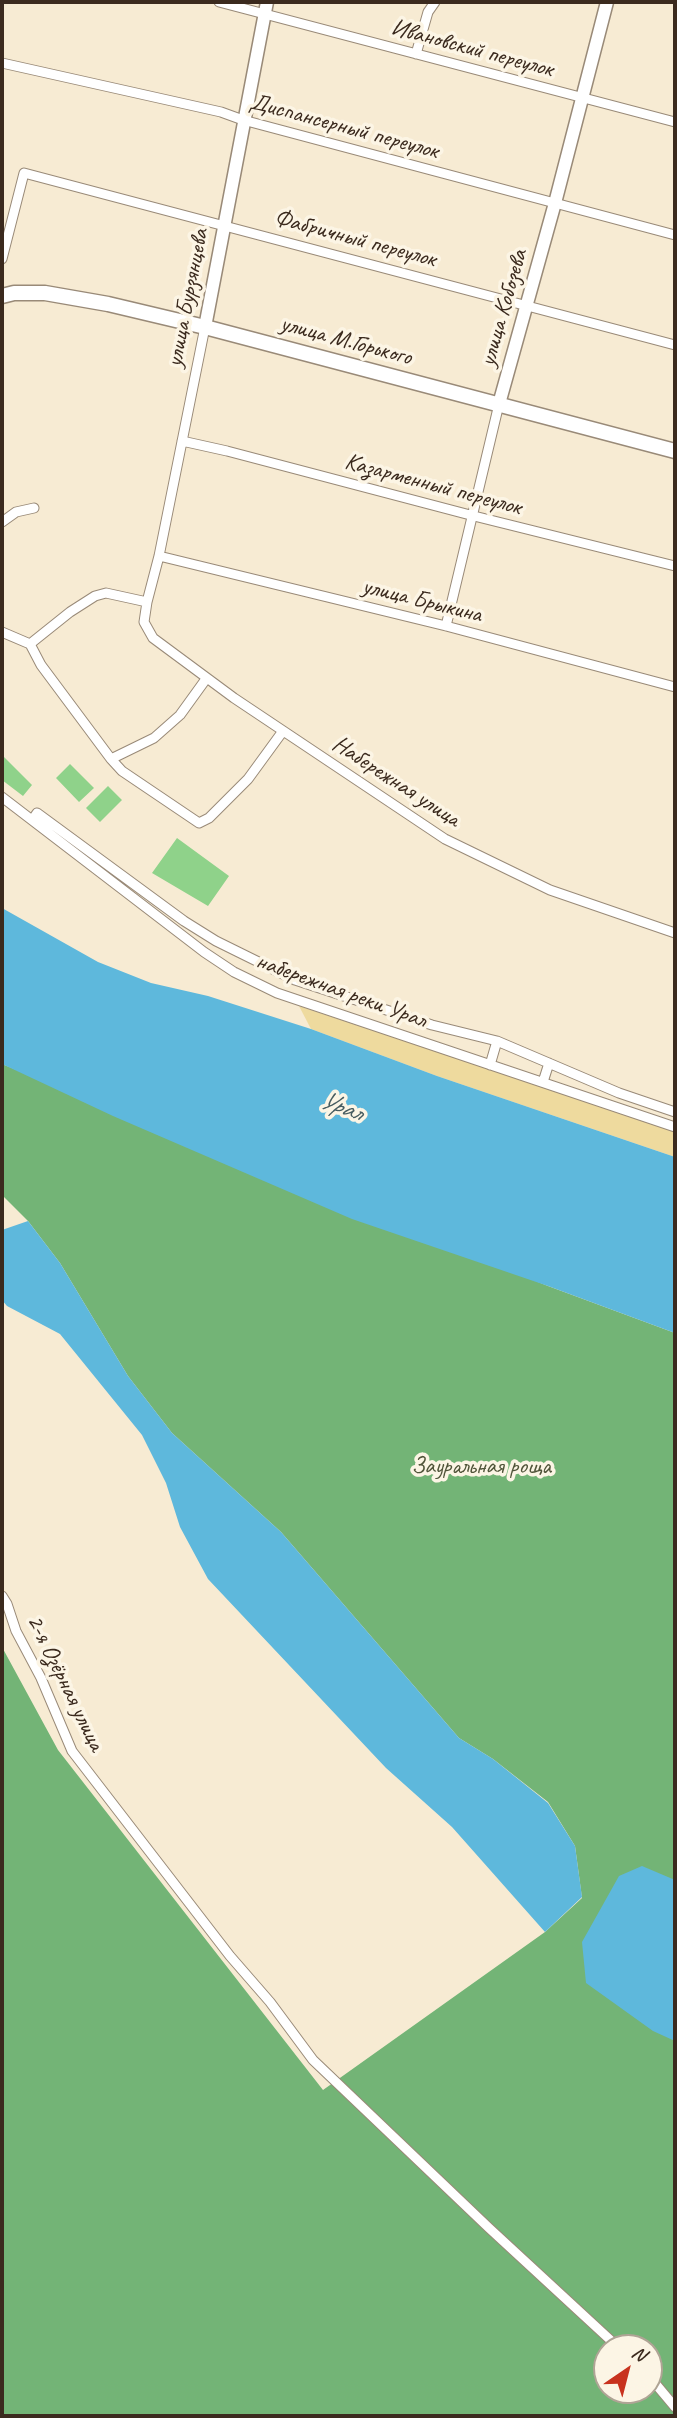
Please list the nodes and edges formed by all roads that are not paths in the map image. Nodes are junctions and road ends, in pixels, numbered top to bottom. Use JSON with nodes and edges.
{"nodes":[{"id":1,"x":219,"y":2,"type":"edge"},
{"id":2,"x":435,"y":2,"type":"edge"},
{"id":3,"x":607,"y":2,"type":"edge"},
{"id":4,"x":265,"y":8,"type":"edge"},
{"id":5,"x":416,"y":54,"type":"junction"},
{"id":6,"x":2,"y":63,"type":"edge"},
{"id":7,"x":582,"y":98,"type":"junction"},
{"id":8,"x":243,"y":120,"type":"junction"},
{"id":9,"x":675,"y":122,"type":"edge"},
{"id":10,"x":555,"y":203,"type":"junction"},
{"id":11,"x":223,"y":224,"type":"junction"},
{"id":12,"x":675,"y":234,"type":"edge"},
{"id":13,"x":2,"y":258,"type":"edge"},
{"id":14,"x":2,"y":296,"type":"edge"},
{"id":15,"x":527,"y":305,"type":"junction"},
{"id":16,"x":205,"y":327,"type":"junction"},
{"id":17,"x":675,"y":345,"type":"edge"},
{"id":18,"x":499,"y":404,"type":"junction"},
{"id":19,"x":182,"y":441,"type":"junction"},
{"id":20,"x":675,"y":451,"type":"edge"},
{"id":21,"x":34,"y":508,"type":"dead end"},
{"id":22,"x":474,"y":516,"type":"junction"},
{"id":23,"x":2,"y":522,"type":"edge"},
{"id":24,"x":159,"y":556,"type":"junction"},
{"id":25,"x":675,"y":566,"type":"edge"},
{"id":26,"x":147,"y":601,"type":"junction"},
{"id":27,"x":446,"y":626,"type":"junction"},
{"id":28,"x":6,"y":635,"type":"edge"},
{"id":29,"x":30,"y":644,"type":"junction"},
{"id":30,"x":2,"y":646,"type":"edge"},
{"id":31,"x":206,"y":679,"type":"junction"},
{"id":32,"x":675,"y":687,"type":"edge"},
{"id":33,"x":283,"y":731,"type":"junction"},
{"id":34,"x":111,"y":759,"type":"junction"},
{"id":35,"x":2,"y":797,"type":"edge"},
{"id":36,"x":32,"y":820,"type":"junction"},
{"id":37,"x":675,"y":933,"type":"edge"},
{"id":38,"x":295,"y":980,"type":"junction"},
{"id":39,"x":288,"y":995,"type":"junction"},
{"id":40,"x":353,"y":1000,"type":"junction"},
{"id":41,"x":348,"y":1017,"type":"junction"},
{"id":42,"x":412,"y":1018,"type":"junction"},
{"id":43,"x":406,"y":1037,"type":"junction"},
{"id":44,"x":497,"y":1041,"type":"junction"},
{"id":45,"x":549,"y":1063,"type":"junction"},
{"id":46,"x":489,"y":1065,"type":"junction"},
{"id":47,"x":542,"y":1082,"type":"junction"},
{"id":48,"x":671,"y":1110,"type":"edge"},
{"id":49,"x":663,"y":1123,"type":"junction"},
{"id":50,"x":675,"y":1127,"type":"edge"},
{"id":51,"x":2,"y":1596,"type":"edge"},
{"id":52,"x":604,"y":2334,"type":"edge"},
{"id":53,"x":663,"y":2393,"type":"edge"},
{"id":54,"x":675,"y":2407,"type":"edge"}],
"edges":[{"from":1,"to":4,"type":"street","name":"Ивановский переулок"},
{"from":2,"to":5,"type":"street"},
{"from":3,"to":7,"type":"main road","name":"улица Кобозева"},
{"from":4,"to":5,"type":"street","name":"Ивановский переулок"},
{"from":4,"to":8,"type":"main road","name":"улица Бурзянцева"},
{"from":5,"to":7,"type":"street","name":"Ивановский переулок"},
{"from":6,"to":8,"type":"street","name":"Диспансерный переулок"},
{"from":7,"to":9,"type":"street","name":"Ивановский переулок"},
{"from":7,"to":10,"type":"main road","name":"улица Кобозева"},
{"from":8,"to":10,"type":"street","name":"Диспансерный переулок"},
{"from":8,"to":11,"type":"main road","name":"улица Бурзянцева"},
{"from":10,"to":12,"type":"street","name":"Диспансерный переулок"},
{"from":10,"to":15,"type":"main road","name":"улица Кобозева"},
{"from":11,"to":13,"type":"street","name":"Фабричный переулок"},
{"from":11,"to":15,"type":"street","name":"Фабричный переулок"},
{"from":11,"to":16,"type":"main road","name":"улица Бурзянцева"},
{"from":14,"to":16,"type":"main road","name":"улица М.Горького"},
{"from":15,"to":17,"type":"street","name":"Фабричный переулок"},
{"from":15,"to":18,"type":"main road","name":"улица Кобозева"},
{"from":16,"to":18,"type":"main road","name":"улица М.Горького"},
{"from":16,"to":19,"type":"street","name":"улица Бурзянцева"},
{"from":18,"to":20,"type":"main road","name":"улица М.Горького"},
{"from":18,"to":22,"type":"street","name":"улица Кобозева"},
{"from":19,"to":22,"type":"street","name":"Казарменный переулок"},
{"from":19,"to":24,"type":"street","name":"улица Бурзянцева"},
{"from":21,"to":23,"type":"street"},
{"from":22,"to":25,"type":"street","name":"Казарменный переулок"},
{"from":22,"to":27,"type":"street","name":"улица Кобозева"},
{"from":24,"to":26,"type":"street","name":"улица Бурзянцева"},
{"from":24,"to":27,"type":"street","name":"улица Брыкина"},
{"from":26,"to":29,"type":"street"},
{"from":26,"to":31,"type":"street","name":"Набережная улица"},
{"from":27,"to":32,"type":"street","name":"улица Брыкина"},
{"from":28,"to":29,"type":"street"},
{"from":28,"to":30,"type":"street"},
{"from":29,"to":34,"type":"street"},
{"from":31,"to":33,"type":"street","name":"Набережная улица"},
{"from":31,"to":34,"type":"street"},
{"from":33,"to":34,"type":"street"},
{"from":33,"to":37,"type":"street","name":"Набережная улица"},
{"from":35,"to":36,"type":"street","name":"набережная реки Урал"},
{"from":36,"to":38,"type":"street","name":"набережная реки Урал"},
{"from":36,"to":39,"type":"street","name":"набережная реки Урал"},
{"from":38,"to":39,"type":"street"},
{"from":38,"to":40,"type":"street","name":"набережная реки Урал"},
{"from":39,"to":41,"type":"street","name":"набережная реки Урал"},
{"from":40,"to":41,"type":"street"},
{"from":40,"to":42,"type":"street","name":"набережная реки Урал"},
{"from":41,"to":43,"type":"street","name":"набережная реки Урал"},
{"from":42,"to":43,"type":"street"},
{"from":42,"to":44,"type":"street","name":"набережная реки Урал"},
{"from":43,"to":46,"type":"street","name":"набережная реки Урал"},
{"from":44,"to":45,"type":"street","name":"набережная реки Урал"},
{"from":44,"to":46,"type":"street"},
{"from":45,"to":47,"type":"street"},
{"from":45,"to":48,"type":"street","name":"набережная реки Урал"},
{"from":46,"to":47,"type":"street","name":"набережная реки Урал"},
{"from":47,"to":49,"type":"street","name":"набережная реки Урал"},
{"from":48,"to":49,"type":"street"},
{"from":49,"to":50,"type":"street","name":"набережная реки Урал"},
{"from":51,"to":52,"type":"street","name":"2-я Озёрная улица"},
{"from":53,"to":54,"type":"street"}]}
